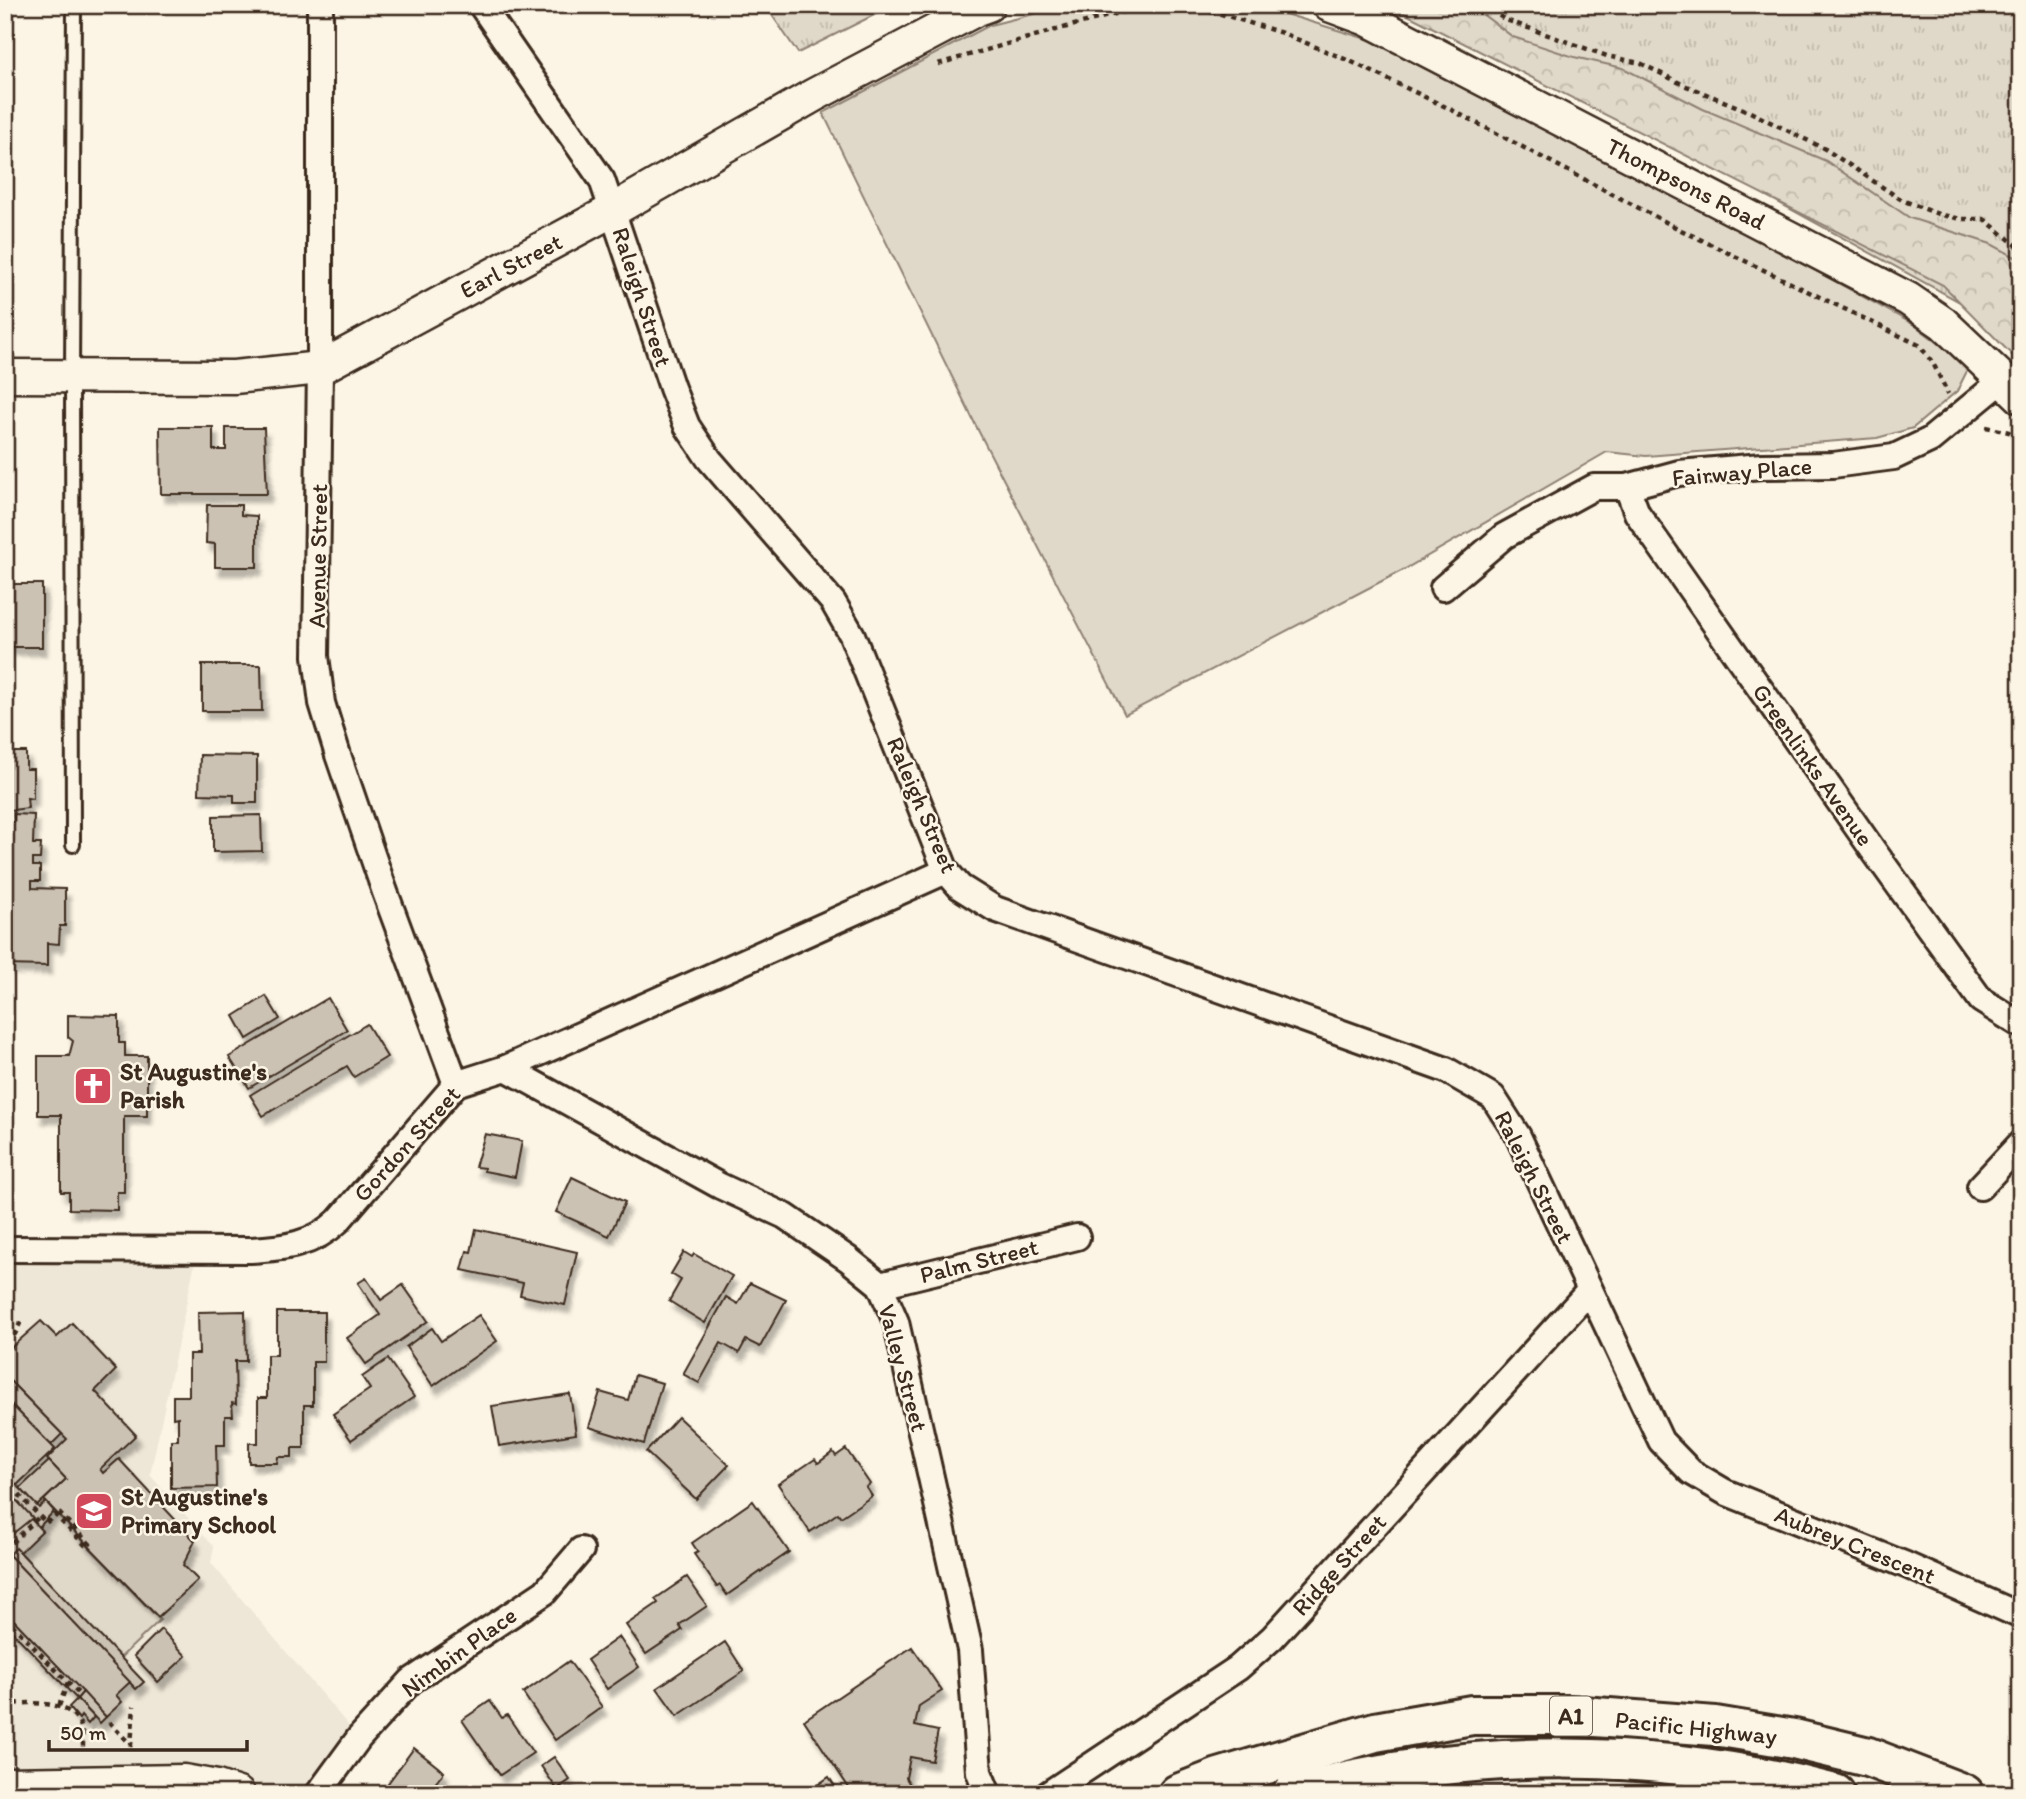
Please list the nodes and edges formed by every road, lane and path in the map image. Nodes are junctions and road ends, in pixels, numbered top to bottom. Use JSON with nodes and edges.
{"nodes":[{"id":1,"x":74,"y":5,"type":"edge"},
{"id":2,"x":320,"y":5,"type":"edge"},
{"id":3,"x":481,"y":5,"type":"edge"},
{"id":4,"x":1329,"y":5,"type":"edge"},
{"id":5,"x":1482,"y":5,"type":"edge"},
{"id":6,"x":982,"y":7,"type":"edge"},
{"id":7,"x":935,"y":65,"type":"dead end"},
{"id":8,"x":614,"y":210,"type":"junction"},
{"id":9,"x":2021,"y":249,"type":"edge"},
{"id":10,"x":320,"y":368,"type":"junction"},
{"id":11,"x":5,"y":376,"type":"edge"},
{"id":12,"x":72,"y":376,"type":"junction"},
{"id":13,"x":2012,"y":388,"type":"edge"},
{"id":14,"x":1950,"y":398,"type":"dead end"},
{"id":15,"x":1976,"y":422,"type":"dead end"},
{"id":16,"x":2021,"y":441,"type":"edge"},
{"id":17,"x":1628,"y":487,"type":"junction"},
{"id":18,"x":1443,"y":588,"type":"dead end"},
{"id":19,"x":73,"y":845,"type":"dead end"},
{"id":20,"x":946,"y":871,"type":"junction"},
{"id":21,"x":2021,"y":1025,"type":"edge"},
{"id":22,"x":506,"y":1068,"type":"junction"},
{"id":23,"x":456,"y":1084,"type":"junction"},
{"id":24,"x":2021,"y":1143,"type":"edge"},
{"id":25,"x":1980,"y":1187,"type":"dead end"},
{"id":26,"x":1077,"y":1237,"type":"dead end"},
{"id":27,"x":5,"y":1249,"type":"edge"},
{"id":28,"x":880,"y":1285,"type":"junction"},
{"id":29,"x":1590,"y":1290,"type":"junction"},
{"id":30,"x":22,"y":1319,"type":"dead end"},
{"id":31,"x":5,"y":1340,"type":"edge"},
{"id":32,"x":1691,"y":1472,"type":"joint"},
{"id":33,"x":5,"y":1480,"type":"edge"},
{"id":34,"x":57,"y":1514,"type":"dead end"},
{"id":35,"x":40,"y":1516,"type":"junction"},
{"id":36,"x":5,"y":1549,"type":"edge"},
{"id":37,"x":581,"y":1550,"type":"dead end"},
{"id":38,"x":2021,"y":1616,"type":"edge"},
{"id":39,"x":5,"y":1617,"type":"edge"},
{"id":40,"x":68,"y":1682,"type":"junction"},
{"id":41,"x":79,"y":1694,"type":"dead end"},
{"id":42,"x":5,"y":1704,"type":"edge"},
{"id":43,"x":59,"y":1706,"type":"junction"},
{"id":44,"x":134,"y":1706,"type":"dead end"},
{"id":45,"x":108,"y":1722,"type":"dead end"},
{"id":46,"x":1794,"y":1739,"type":"junction"},
{"id":47,"x":83,"y":1747,"type":"dead end"},
{"id":48,"x":5,"y":1784,"type":"edge"},
{"id":49,"x":1784,"y":1787,"type":"edge"},
{"id":50,"x":238,"y":1794,"type":"edge"},
{"id":51,"x":318,"y":1794,"type":"edge"},
{"id":52,"x":988,"y":1794,"type":"edge"},
{"id":53,"x":1048,"y":1794,"type":"edge"},
{"id":54,"x":1178,"y":1794,"type":"edge"},
{"id":55,"x":1292,"y":1794,"type":"edge"},
{"id":56,"x":1835,"y":1794,"type":"edge"},
{"id":57,"x":1964,"y":1794,"type":"edge"}],
"edges":[{"from":1,"to":12,"type":"lane"},
{"from":2,"to":10,"type":"street","name":"Avenue Street"},
{"from":3,"to":8,"type":"street","name":"Raleigh Street"},
{"from":4,"to":13,"type":"street","name":"Thompsons Road"},
{"from":5,"to":9,"type":"path"},
{"from":6,"to":8,"type":"street","name":"Earl Street"},
{"from":7,"to":14,"type":"path"},
{"from":8,"to":10,"type":"street","name":"Earl Street"},
{"from":8,"to":20,"type":"street","name":"Raleigh Street"},
{"from":10,"to":12,"type":"street","name":"Earl Street"},
{"from":10,"to":23,"type":"street","name":"Avenue Street"},
{"from":11,"to":12,"type":"street","name":"Earl Street"},
{"from":12,"to":19,"type":"lane"},
{"from":13,"to":17,"type":"street","name":"Fairway Place"},
{"from":15,"to":16,"type":"path"},
{"from":17,"to":18,"type":"street","name":"Fairway Place"},
{"from":17,"to":21,"type":"street","name":"Greenlinks Avenue"},
{"from":20,"to":22,"type":"street","name":"Gordon Street"},
{"from":20,"to":29,"type":"street","name":"Raleigh Street"},
{"from":22,"to":23,"type":"street","name":"Gordon Street"},
{"from":22,"to":28,"type":"street","name":"Valley Street"},
{"from":23,"to":27,"type":"street","name":"Gordon Street"},
{"from":24,"to":25,"type":"street"},
{"from":26,"to":28,"type":"street","name":"Palm Street"},
{"from":28,"to":52,"type":"street","name":"Valley Street"},
{"from":29,"to":32,"type":"street","name":"Raleigh Street"},
{"from":29,"to":53,"type":"street","name":"Ridge Street"},
{"from":30,"to":31,"type":"path"},
{"from":32,"to":38,"type":"street","name":"Aubrey Crescent"},
{"from":33,"to":35,"type":"path"},
{"from":34,"to":35,"type":"path"},
{"from":35,"to":36,"type":"path"},
{"from":37,"to":51,"type":"street","name":"Nimbin Place"},
{"from":39,"to":40,"type":"path"},
{"from":40,"to":41,"type":"path"},
{"from":40,"to":43,"type":"path"},
{"from":42,"to":43,"type":"path"},
{"from":43,"to":47,"type":"path"},
{"from":44,"to":45,"type":"path"},
{"from":46,"to":49,"type":"street"},
{"from":46,"to":54,"type":"highway","name":"Pacific Highway","number":"A1"},
{"from":46,"to":57,"type":"highway","name":"Pacific Highway","number":"A1"},
{"from":48,"to":50,"type":"street"},
{"from":49,"to":55,"type":"highway","name":"Pacific Highway","number":"A1"},
{"from":49,"to":56,"type":"highway","name":"Pacific Highway","number":"A1"}]}
